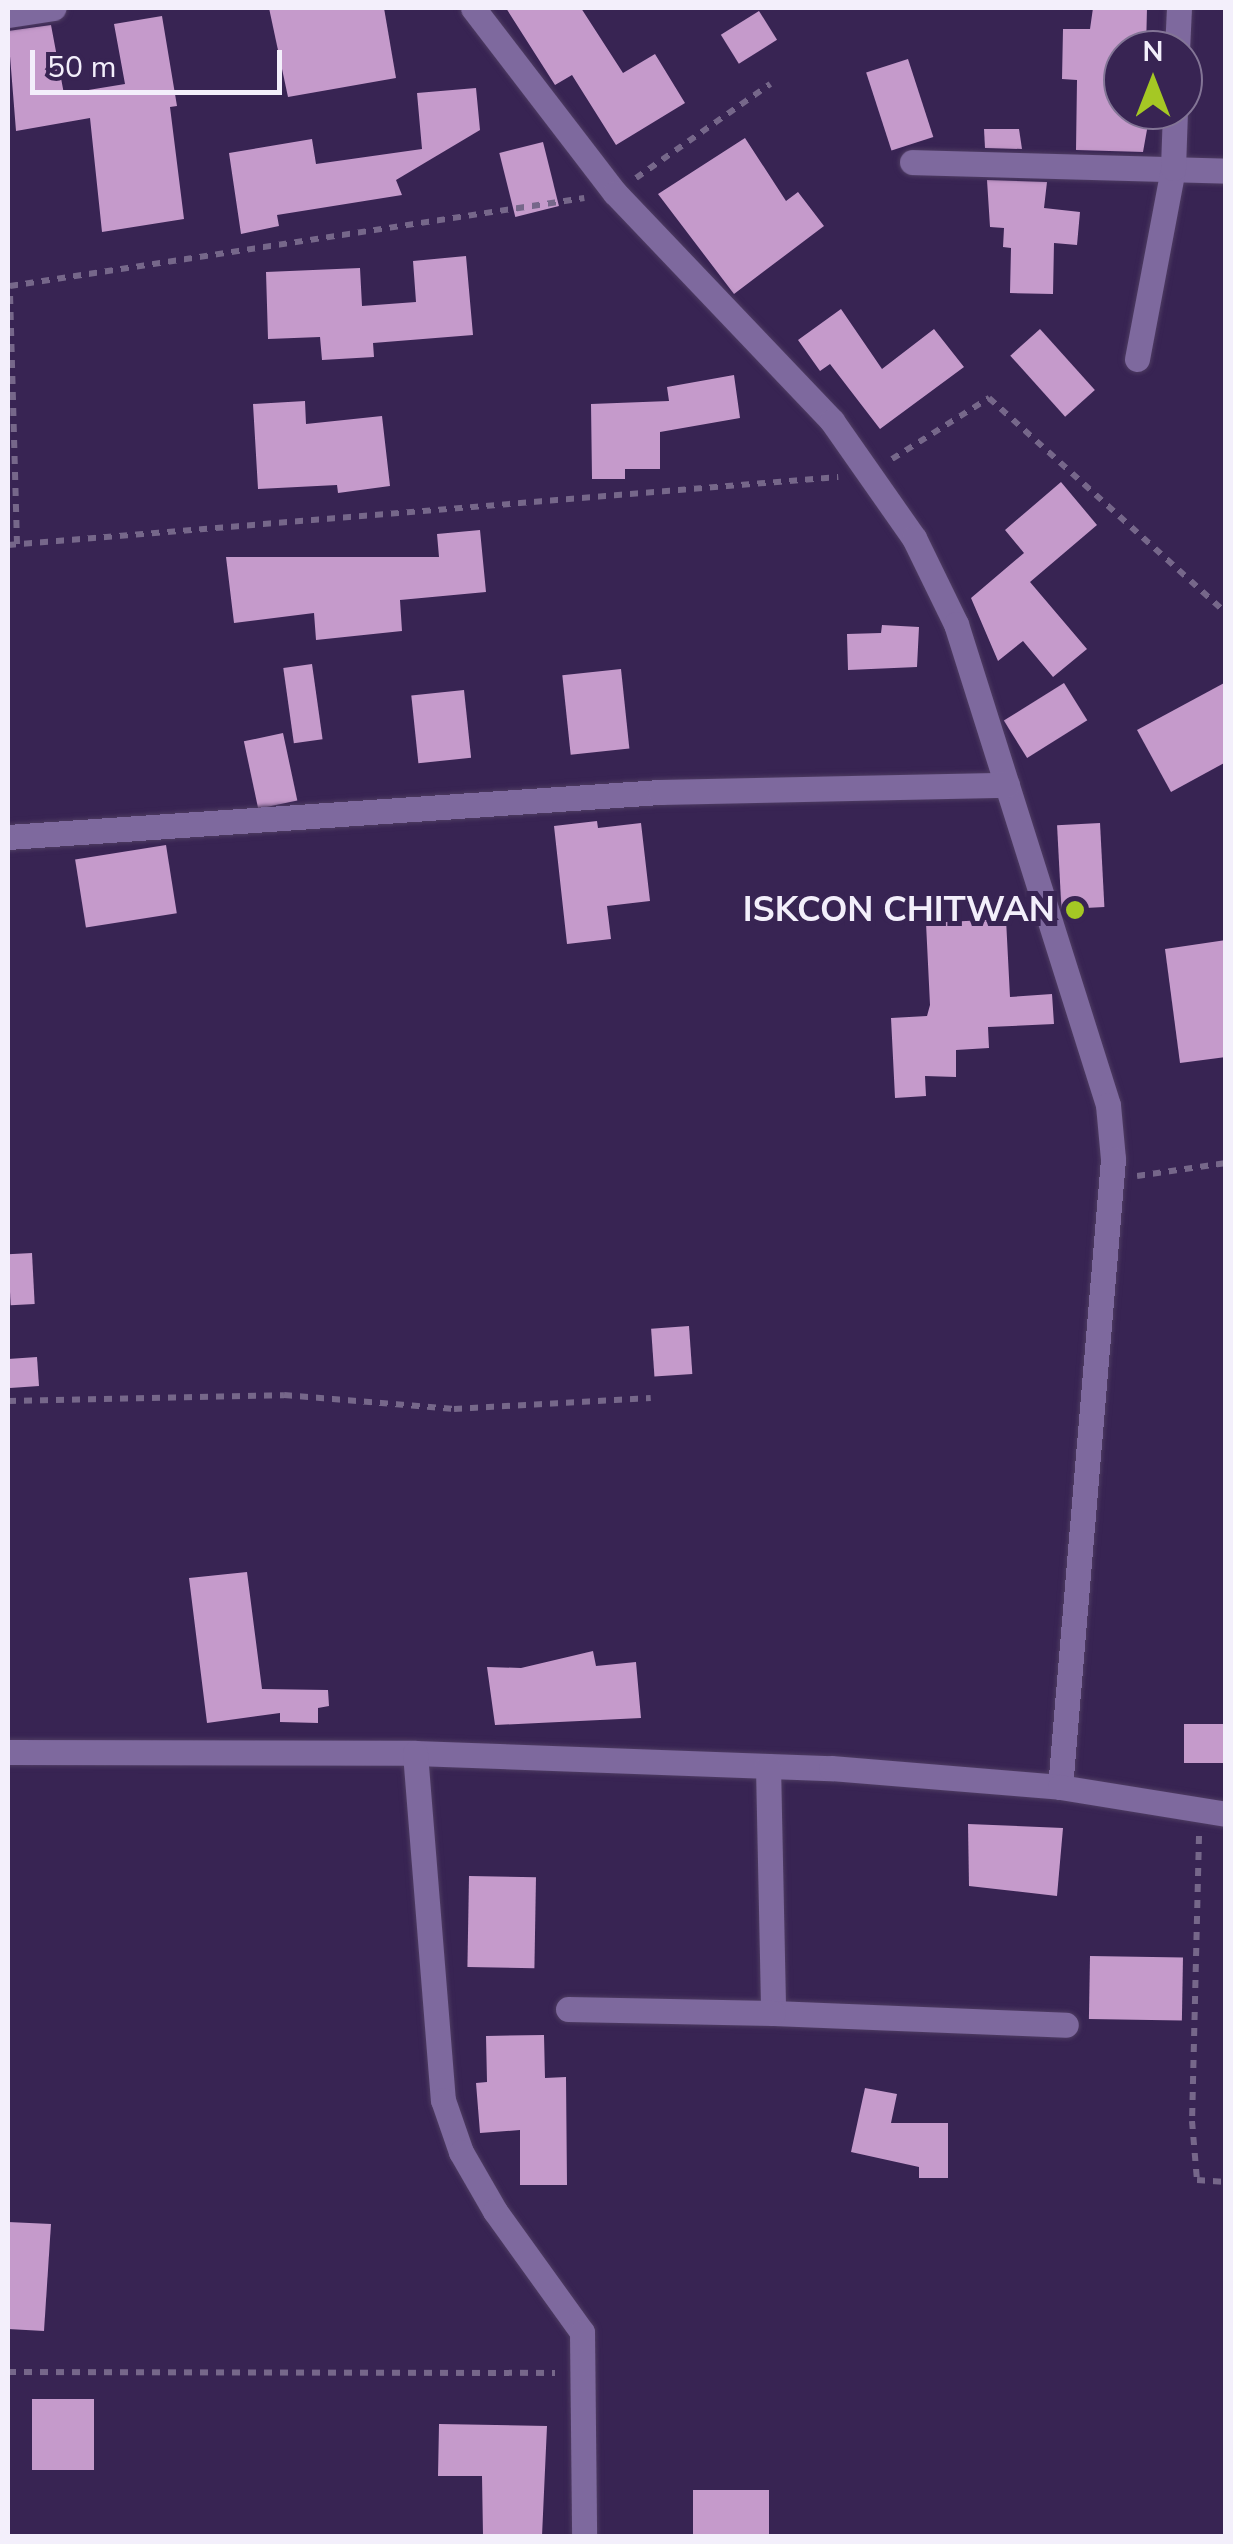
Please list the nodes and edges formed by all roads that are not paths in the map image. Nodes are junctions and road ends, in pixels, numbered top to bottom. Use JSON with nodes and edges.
{"nodes":[{"id":1,"x":54,"y":8,"type":"edge"},
{"id":2,"x":473,"y":8,"type":"edge"},
{"id":3,"x":8,"y":15,"type":"edge"},
{"id":4,"x":1174,"y":130,"type":"edge"},
{"id":5,"x":912,"y":162,"type":"dead end"},
{"id":6,"x":1173,"y":168,"type":"junction"},
{"id":7,"x":1226,"y":171,"type":"edge"},
{"id":8,"x":1136,"y":359,"type":"dead end"},
{"id":9,"x":1007,"y":784,"type":"junction"},
{"id":10,"x":8,"y":836,"type":"edge"},
{"id":11,"x":8,"y":1752,"type":"edge"},
{"id":12,"x":414,"y":1753,"type":"junction"},
{"id":13,"x":768,"y":1766,"type":"junction"},
{"id":14,"x":1060,"y":1787,"type":"junction"},
{"id":15,"x":1226,"y":1814,"type":"edge"},
{"id":16,"x":568,"y":2009,"type":"dead end"},
{"id":17,"x":773,"y":2013,"type":"junction"},
{"id":18,"x":1066,"y":2025,"type":"dead end"},
{"id":19,"x":584,"y":2536,"type":"edge"}],
"edges":[{"from":1,"to":3,"type":"street"},
{"from":2,"to":9,"type":"street"},
{"from":4,"to":6,"type":"street"},
{"from":5,"to":6,"type":"street"},
{"from":6,"to":7,"type":"street"},
{"from":6,"to":8,"type":"street"},
{"from":9,"to":10,"type":"street"},
{"from":9,"to":14,"type":"street"},
{"from":11,"to":12,"type":"street"},
{"from":12,"to":13,"type":"street"},
{"from":12,"to":19,"type":"street"},
{"from":13,"to":14,"type":"street"},
{"from":13,"to":17,"type":"street"},
{"from":14,"to":15,"type":"street"},
{"from":16,"to":17,"type":"street"},
{"from":17,"to":18,"type":"street"}]}
